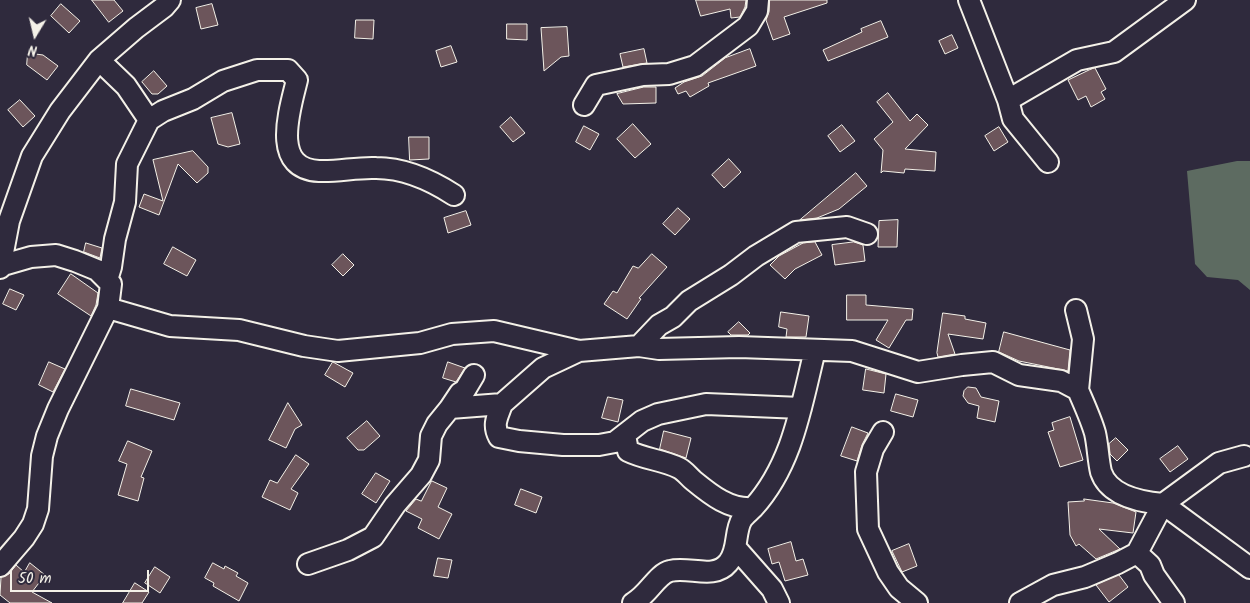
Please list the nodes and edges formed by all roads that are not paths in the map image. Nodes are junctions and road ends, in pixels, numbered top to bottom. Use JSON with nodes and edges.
{"nodes":[{"id":1,"x":170,"y":0,"type":"edge"},
{"id":2,"x":758,"y":0,"type":"edge"},
{"id":3,"x":969,"y":0,"type":"edge"},
{"id":4,"x":1185,"y":0,"type":"edge"},
{"id":5,"x":99,"y":60,"type":"junction"},
{"id":6,"x":1008,"y":100,"type":"junction"},
{"id":7,"x":584,"y":105,"type":"dead end"},
{"id":8,"x":149,"y":120,"type":"junction"},
{"id":9,"x":1048,"y":162,"type":"dead end"},
{"id":10,"x":454,"y":195,"type":"dead end"},
{"id":11,"x":867,"y":234,"type":"dead end"},
{"id":12,"x":2,"y":243,"type":"edge"},
{"id":13,"x":0,"y":267,"type":"edge"},
{"id":14,"x":107,"y":280,"type":"junction"},
{"id":15,"x":108,"y":308,"type":"junction"},
{"id":16,"x":1076,"y":310,"type":"dead end"},
{"id":17,"x":638,"y":346,"type":"junction"},
{"id":18,"x":815,"y":350,"type":"junction"},
{"id":19,"x":580,"y":351,"type":"junction"},
{"id":20,"x":474,"y":375,"type":"dead end"},
{"id":21,"x":1078,"y":390,"type":"junction"},
{"id":22,"x":502,"y":404,"type":"junction"},
{"id":23,"x":450,"y":408,"type":"junction"},
{"id":24,"x":801,"y":408,"type":"junction"},
{"id":25,"x":884,"y":432,"type":"dead end"},
{"id":26,"x":625,"y":435,"type":"junction"},
{"id":27,"x":1244,"y":456,"type":"dead end"},
{"id":28,"x":1163,"y":504,"type":"junction"},
{"id":29,"x":753,"y":508,"type":"junction"},
{"id":30,"x":735,"y":548,"type":"junction"},
{"id":31,"x":1137,"y":553,"type":"junction"},
{"id":32,"x":308,"y":564,"type":"dead end"},
{"id":33,"x":0,"y":566,"type":"edge"},
{"id":34,"x":1250,"y":568,"type":"edge"},
{"id":35,"x":633,"y":603,"type":"edge"},
{"id":36,"x":779,"y":603,"type":"edge"},
{"id":37,"x":918,"y":603,"type":"edge"},
{"id":38,"x":1020,"y":603,"type":"edge"},
{"id":39,"x":1174,"y":603,"type":"edge"}],
"edges":[{"from":1,"to":5,"type":"street"},
{"from":2,"to":7,"type":"street"},
{"from":3,"to":6,"type":"street"},
{"from":4,"to":6,"type":"street"},
{"from":5,"to":8,"type":"street"},
{"from":5,"to":12,"type":"street"},
{"from":6,"to":9,"type":"street"},
{"from":8,"to":10,"type":"street"},
{"from":8,"to":14,"type":"street"},
{"from":11,"to":17,"type":"street"},
{"from":12,"to":13,"type":"street"},
{"from":13,"to":14,"type":"street"},
{"from":14,"to":15,"type":"street"},
{"from":15,"to":19,"type":"street"},
{"from":15,"to":33,"type":"street"},
{"from":16,"to":21,"type":"street"},
{"from":17,"to":18,"type":"street"},
{"from":17,"to":19,"type":"street"},
{"from":18,"to":21,"type":"street"},
{"from":18,"to":24,"type":"street"},
{"from":19,"to":22,"type":"street"},
{"from":20,"to":23,"type":"street"},
{"from":21,"to":28,"type":"street"},
{"from":22,"to":23,"type":"street"},
{"from":22,"to":26,"type":"street"},
{"from":23,"to":32,"type":"street"},
{"from":24,"to":26,"type":"street"},
{"from":24,"to":29,"type":"street"},
{"from":25,"to":37,"type":"street"},
{"from":26,"to":29,"type":"street"},
{"from":27,"to":28,"type":"street"},
{"from":28,"to":31,"type":"street"},
{"from":28,"to":34,"type":"street"},
{"from":29,"to":30,"type":"street"},
{"from":30,"to":35,"type":"street"},
{"from":30,"to":36,"type":"street"},
{"from":31,"to":38,"type":"street"},
{"from":31,"to":39,"type":"street"}]}
